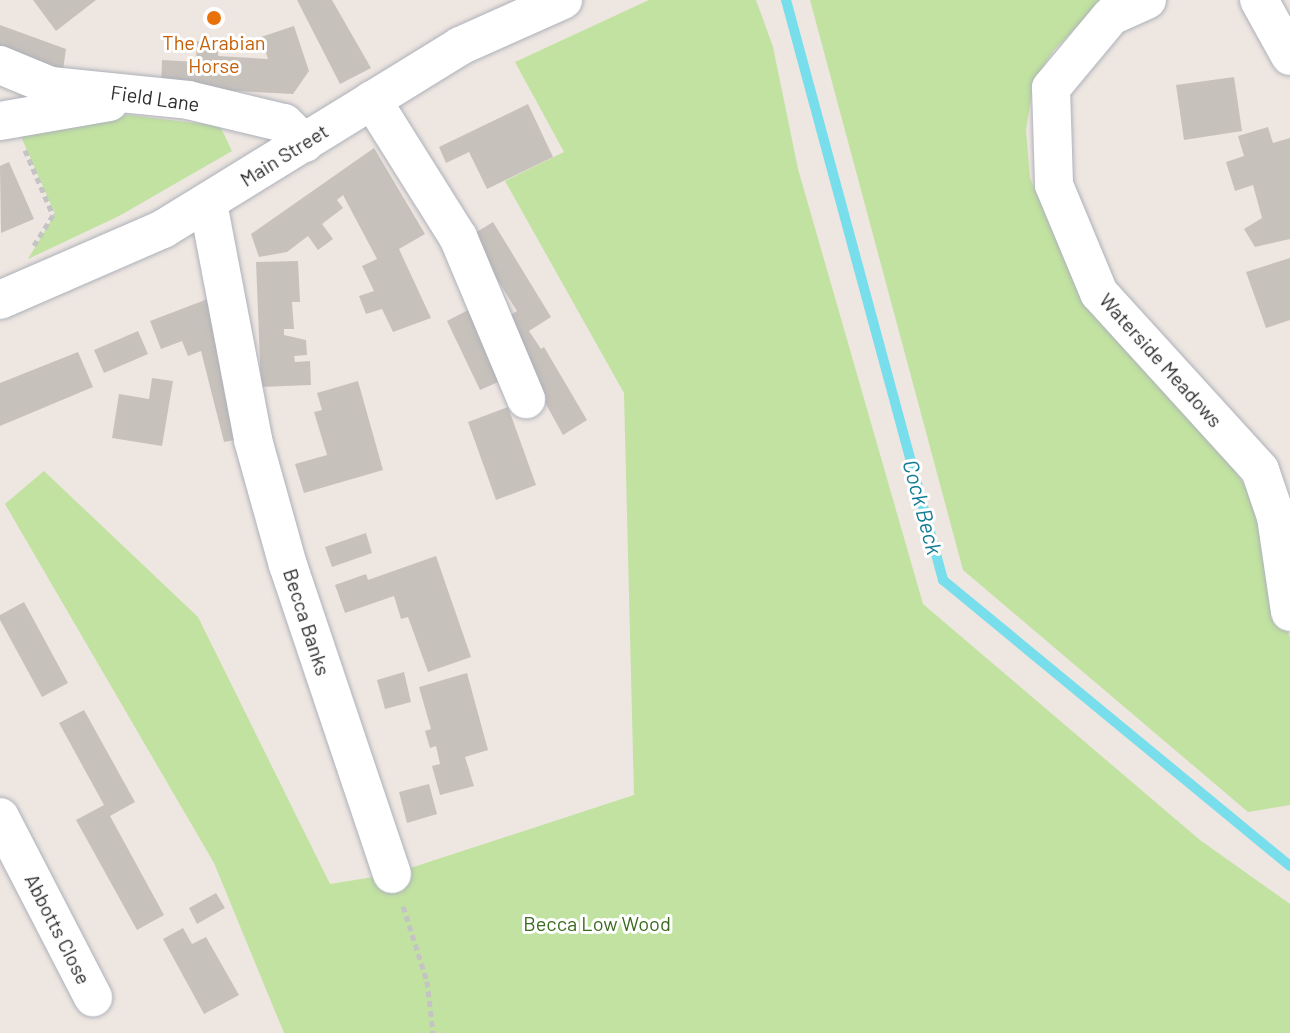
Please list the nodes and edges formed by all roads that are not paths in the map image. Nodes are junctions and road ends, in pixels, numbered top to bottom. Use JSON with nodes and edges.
{"nodes":[{"id":1,"x":563,"y":0,"type":"edge"},
{"id":2,"x":1147,"y":0,"type":"edge"},
{"id":3,"x":1259,"y":0,"type":"edge"},
{"id":4,"x":1290,"y":56,"type":"edge"},
{"id":5,"x":0,"y":65,"type":"edge"},
{"id":6,"x":139,"y":95,"type":"junction"},
{"id":7,"x":372,"y":100,"type":"junction"},
{"id":8,"x":6,"y":120,"type":"edge"},
{"id":9,"x":305,"y":143,"type":"junction"},
{"id":10,"x":208,"y":203,"type":"junction"},
{"id":11,"x":0,"y":300,"type":"edge"},
{"id":12,"x":526,"y":399,"type":"dead end"},
{"id":13,"x":1290,"y":612,"type":"edge"},
{"id":14,"x":0,"y":817,"type":"edge"},
{"id":15,"x":392,"y":874,"type":"road end"},
{"id":16,"x":93,"y":997,"type":"dead end"}],
"edges":[{"from":1,"to":7,"type":"street","name":"Main Street"},
{"from":2,"to":13,"type":"street","name":"Waterside Meadows"},
{"from":3,"to":4,"type":"street"},
{"from":5,"to":6,"type":"street","name":"Field Lane"},
{"from":6,"to":8,"type":"street"},
{"from":6,"to":9,"type":"street","name":"Field Lane"},
{"from":7,"to":9,"type":"street","name":"Main Street"},
{"from":7,"to":12,"type":"street"},
{"from":9,"to":10,"type":"street","name":"Main Street"},
{"from":10,"to":11,"type":"street","name":"Main Street"},
{"from":10,"to":15,"type":"street","name":"Becca Banks"},
{"from":14,"to":16,"type":"street","name":"Abbotts Close"}]}
